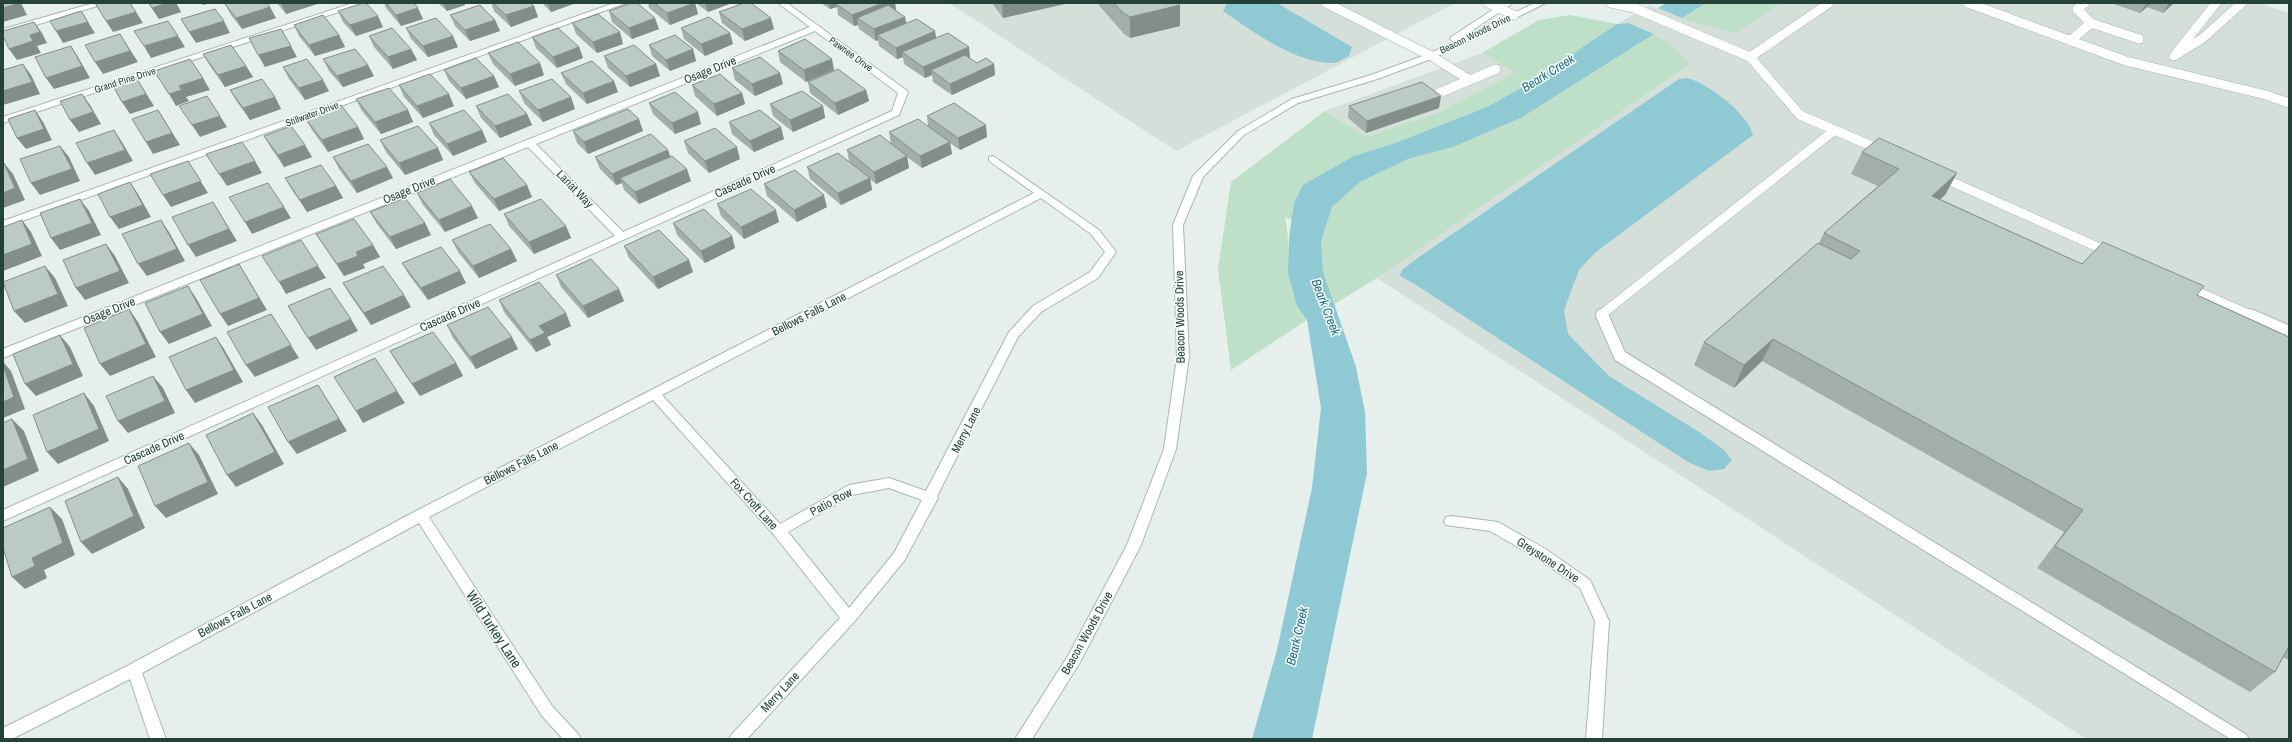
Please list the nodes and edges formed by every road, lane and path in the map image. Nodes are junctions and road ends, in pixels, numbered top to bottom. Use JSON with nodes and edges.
{"nodes":[{"id":1,"x":103,"y":3,"type":"edge"},
{"id":2,"x":362,"y":3,"type":"edge"},
{"id":3,"x":622,"y":3,"type":"edge"},
{"id":4,"x":782,"y":3,"type":"edge"},
{"id":5,"x":1326,"y":3,"type":"edge"},
{"id":6,"x":1488,"y":3,"type":"edge"},
{"id":7,"x":1509,"y":3,"type":"edge"},
{"id":8,"x":1542,"y":3,"type":"edge"},
{"id":9,"x":1611,"y":3,"type":"edge"},
{"id":10,"x":1829,"y":3,"type":"edge"},
{"id":11,"x":1968,"y":3,"type":"edge"},
{"id":12,"x":2085,"y":3,"type":"edge"},
{"id":13,"x":2216,"y":3,"type":"edge"},
{"id":14,"x":2242,"y":3,"type":"edge"},
{"id":15,"x":1632,"y":5,"type":"edge"},
{"id":16,"x":1500,"y":8,"type":"junction"},
{"id":17,"x":1514,"y":15,"type":"junction"},
{"id":18,"x":2091,"y":23,"type":"junction"},
{"id":19,"x":816,"y":28,"type":"junction"},
{"id":20,"x":3,"y":32,"type":"edge"},
{"id":21,"x":2139,"y":39,"type":"dead end"},
{"id":22,"x":2070,"y":41,"type":"junction"},
{"id":23,"x":1431,"y":56,"type":"junction"},
{"id":24,"x":2174,"y":56,"type":"junction"},
{"id":25,"x":1750,"y":57,"type":"junction"},
{"id":26,"x":1496,"y":69,"type":"dead end"},
{"id":27,"x":2159,"y":69,"type":"junction"},
{"id":28,"x":1470,"y":80,"type":"junction"},
{"id":29,"x":1439,"y":93,"type":"edge"},
{"id":30,"x":2289,"y":103,"type":"edge"},
{"id":31,"x":896,"y":113,"type":"joint"},
{"id":32,"x":3,"y":120,"type":"edge"},
{"id":33,"x":1835,"y":130,"type":"junction"},
{"id":34,"x":529,"y":142,"type":"junction"},
{"id":35,"x":1890,"y":154,"type":"edge"},
{"id":36,"x":993,"y":159,"type":"dead end"},
{"id":37,"x":1930,"y":172,"type":"edge"},
{"id":38,"x":1041,"y":194,"type":"junction"},
{"id":39,"x":3,"y":225,"type":"edge"},
{"id":40,"x":622,"y":237,"type":"junction"},
{"id":41,"x":2123,"y":258,"type":"edge"},
{"id":42,"x":2178,"y":283,"type":"edge"},
{"id":43,"x":2289,"y":332,"type":"edge"},
{"id":44,"x":3,"y":354,"type":"edge"},
{"id":45,"x":654,"y":394,"type":"junction"},
{"id":46,"x":932,"y":498,"type":"junction"},
{"id":47,"x":421,"y":515,"type":"junction"},
{"id":48,"x":3,"y":516,"type":"edge"},
{"id":49,"x":1451,"y":521,"type":"dead end"},
{"id":50,"x":779,"y":532,"type":"junction"},
{"id":51,"x":849,"y":618,"type":"junction"},
{"id":52,"x":134,"y":670,"type":"junction"},
{"id":53,"x":3,"y":736,"type":"edge"},
{"id":54,"x":158,"y":739,"type":"edge"},
{"id":55,"x":573,"y":739,"type":"edge"},
{"id":56,"x":737,"y":739,"type":"edge"},
{"id":57,"x":1023,"y":739,"type":"edge"},
{"id":58,"x":1594,"y":739,"type":"edge"},
{"id":59,"x":2242,"y":739,"type":"edge"}],
"edges":[{"from":1,"to":20,"type":"street"},
{"from":2,"to":32,"type":"street","name":"Grand Pine Drive"},
{"from":3,"to":39,"type":"street","name":"Stillwater Drive"},
{"from":4,"to":19,"type":"street","name":"Pawnee Drive"},
{"from":5,"to":23,"type":"lane"},
{"from":6,"to":16,"type":"lane"},
{"from":7,"to":16,"type":"street","name":"Beacon Woods Drive"},
{"from":8,"to":17,"type":"street","name":"Beacon Woods Drive"},
{"from":9,"to":15,"type":"lane"},
{"from":10,"to":25,"type":"lane"},
{"from":11,"to":22,"type":"lane"},
{"from":12,"to":18,"type":"lane"},
{"from":13,"to":24,"type":"lane"},
{"from":14,"to":24,"type":"lane"},
{"from":15,"to":25,"type":"lane"},
{"from":16,"to":17,"type":"lane"},
{"from":16,"to":23,"type":"street","name":"Beacon Woods Drive"},
{"from":17,"to":23,"type":"street","name":"Beacon Woods Drive"},
{"from":18,"to":21,"type":"lane"},
{"from":18,"to":22,"type":"lane"},
{"from":19,"to":31,"type":"street","name":"Pawnee Drive"},
{"from":19,"to":34,"type":"street","name":"Osage Drive"},
{"from":22,"to":27,"type":"lane"},
{"from":23,"to":28,"type":"lane"},
{"from":23,"to":57,"type":"street","name":"Beacon Woods Drive"},
{"from":24,"to":27,"type":"lane"},
{"from":25,"to":33,"type":"lane"},
{"from":26,"to":28,"type":"lane"},
{"from":27,"to":30,"type":"lane"},
{"from":28,"to":29,"type":"lane"},
{"from":31,"to":40,"type":"street","name":"Cascade Drive"},
{"from":33,"to":35,"type":"lane"},
{"from":33,"to":59,"type":"lane"},
{"from":34,"to":40,"type":"street","name":"Lariat Way"},
{"from":34,"to":44,"type":"street","name":"Osage Drive"},
{"from":36,"to":38,"type":"street","name":"Merry Lane"},
{"from":37,"to":41,"type":"lane"},
{"from":38,"to":45,"type":"street","name":"Bellows Falls Lane"},
{"from":38,"to":46,"type":"street","name":"Merry Lane"},
{"from":40,"to":48,"type":"street","name":"Cascade Drive"},
{"from":42,"to":43,"type":"lane"},
{"from":45,"to":47,"type":"street","name":"Bellows Falls Lane"},
{"from":45,"to":50,"type":"street","name":"Fox Croft Lane"},
{"from":46,"to":50,"type":"street","name":"Patio Row"},
{"from":46,"to":51,"type":"street","name":"Merry Lane"},
{"from":47,"to":52,"type":"street","name":"Bellows Falls Lane"},
{"from":47,"to":55,"type":"street","name":"Wild Turkey Lane"},
{"from":49,"to":58,"type":"street","name":"Greystone Drive"},
{"from":50,"to":51,"type":"street","name":"Fox Croft Lane"},
{"from":51,"to":56,"type":"street","name":"Merry Lane"},
{"from":52,"to":53,"type":"street","name":"Bellows Falls Lane"},
{"from":52,"to":54,"type":"street"}]}
